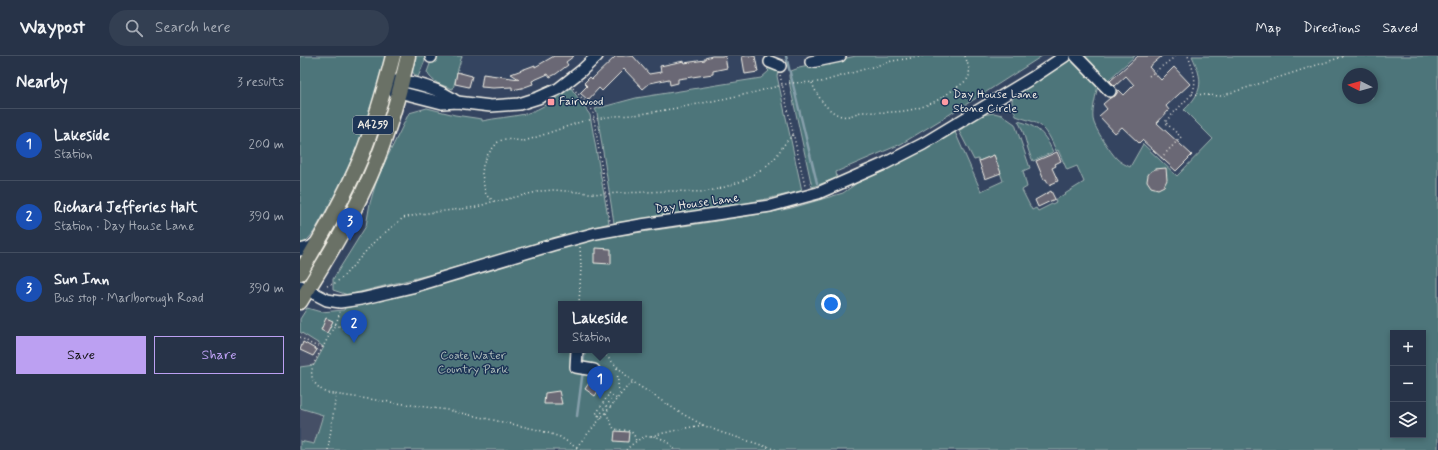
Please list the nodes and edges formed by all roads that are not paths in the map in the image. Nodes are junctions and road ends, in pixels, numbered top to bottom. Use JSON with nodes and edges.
{"nodes":[{"id":1,"x":393,"y":56,"type":"edge"},
{"id":2,"x":408,"y":56,"type":"edge"},
{"id":3,"x":597,"y":56,"type":"edge"},
{"id":4,"x":840,"y":56,"type":"edge"},
{"id":5,"x":1065,"y":56,"type":"edge"},
{"id":6,"x":1076,"y":56,"type":"edge"},
{"id":7,"x":816,"y":60,"type":"edge"},
{"id":8,"x":401,"y":87,"type":"junction"},
{"id":9,"x":384,"y":89,"type":"junction"},
{"id":10,"x":1110,"y":91,"type":"dead end"},
{"id":11,"x":320,"y":239,"type":"junction"},
{"id":12,"x":300,"y":250,"type":"edge"},
{"id":13,"x":300,"y":274,"type":"edge"},
{"id":14,"x":304,"y":288,"type":"edge"},
{"id":15,"x":300,"y":302,"type":"edge"},
{"id":16,"x":578,"y":353,"type":"edge"},
{"id":17,"x":587,"y":368,"type":"dead end"}],
"edges":[{"from":1,"to":9,"type":"main road","number":"A4259"},
{"from":2,"to":8,"type":"main road","number":"A4259"},
{"from":3,"to":8,"type":"street"},
{"from":4,"to":7,"type":"street"},
{"from":5,"to":14,"type":"street","name":"Day House Lane"},
{"from":6,"to":10,"type":"street"},
{"from":8,"to":9,"type":"street"},
{"from":8,"to":14,"type":"main road","number":"A4259"},
{"from":9,"to":11,"type":"main road","number":"A4259"},
{"from":11,"to":12,"type":"street"},
{"from":11,"to":13,"type":"main road","number":"A4259"},
{"from":14,"to":15,"type":"main road","number":"A4259"},
{"from":16,"to":17,"type":"street"}]}
